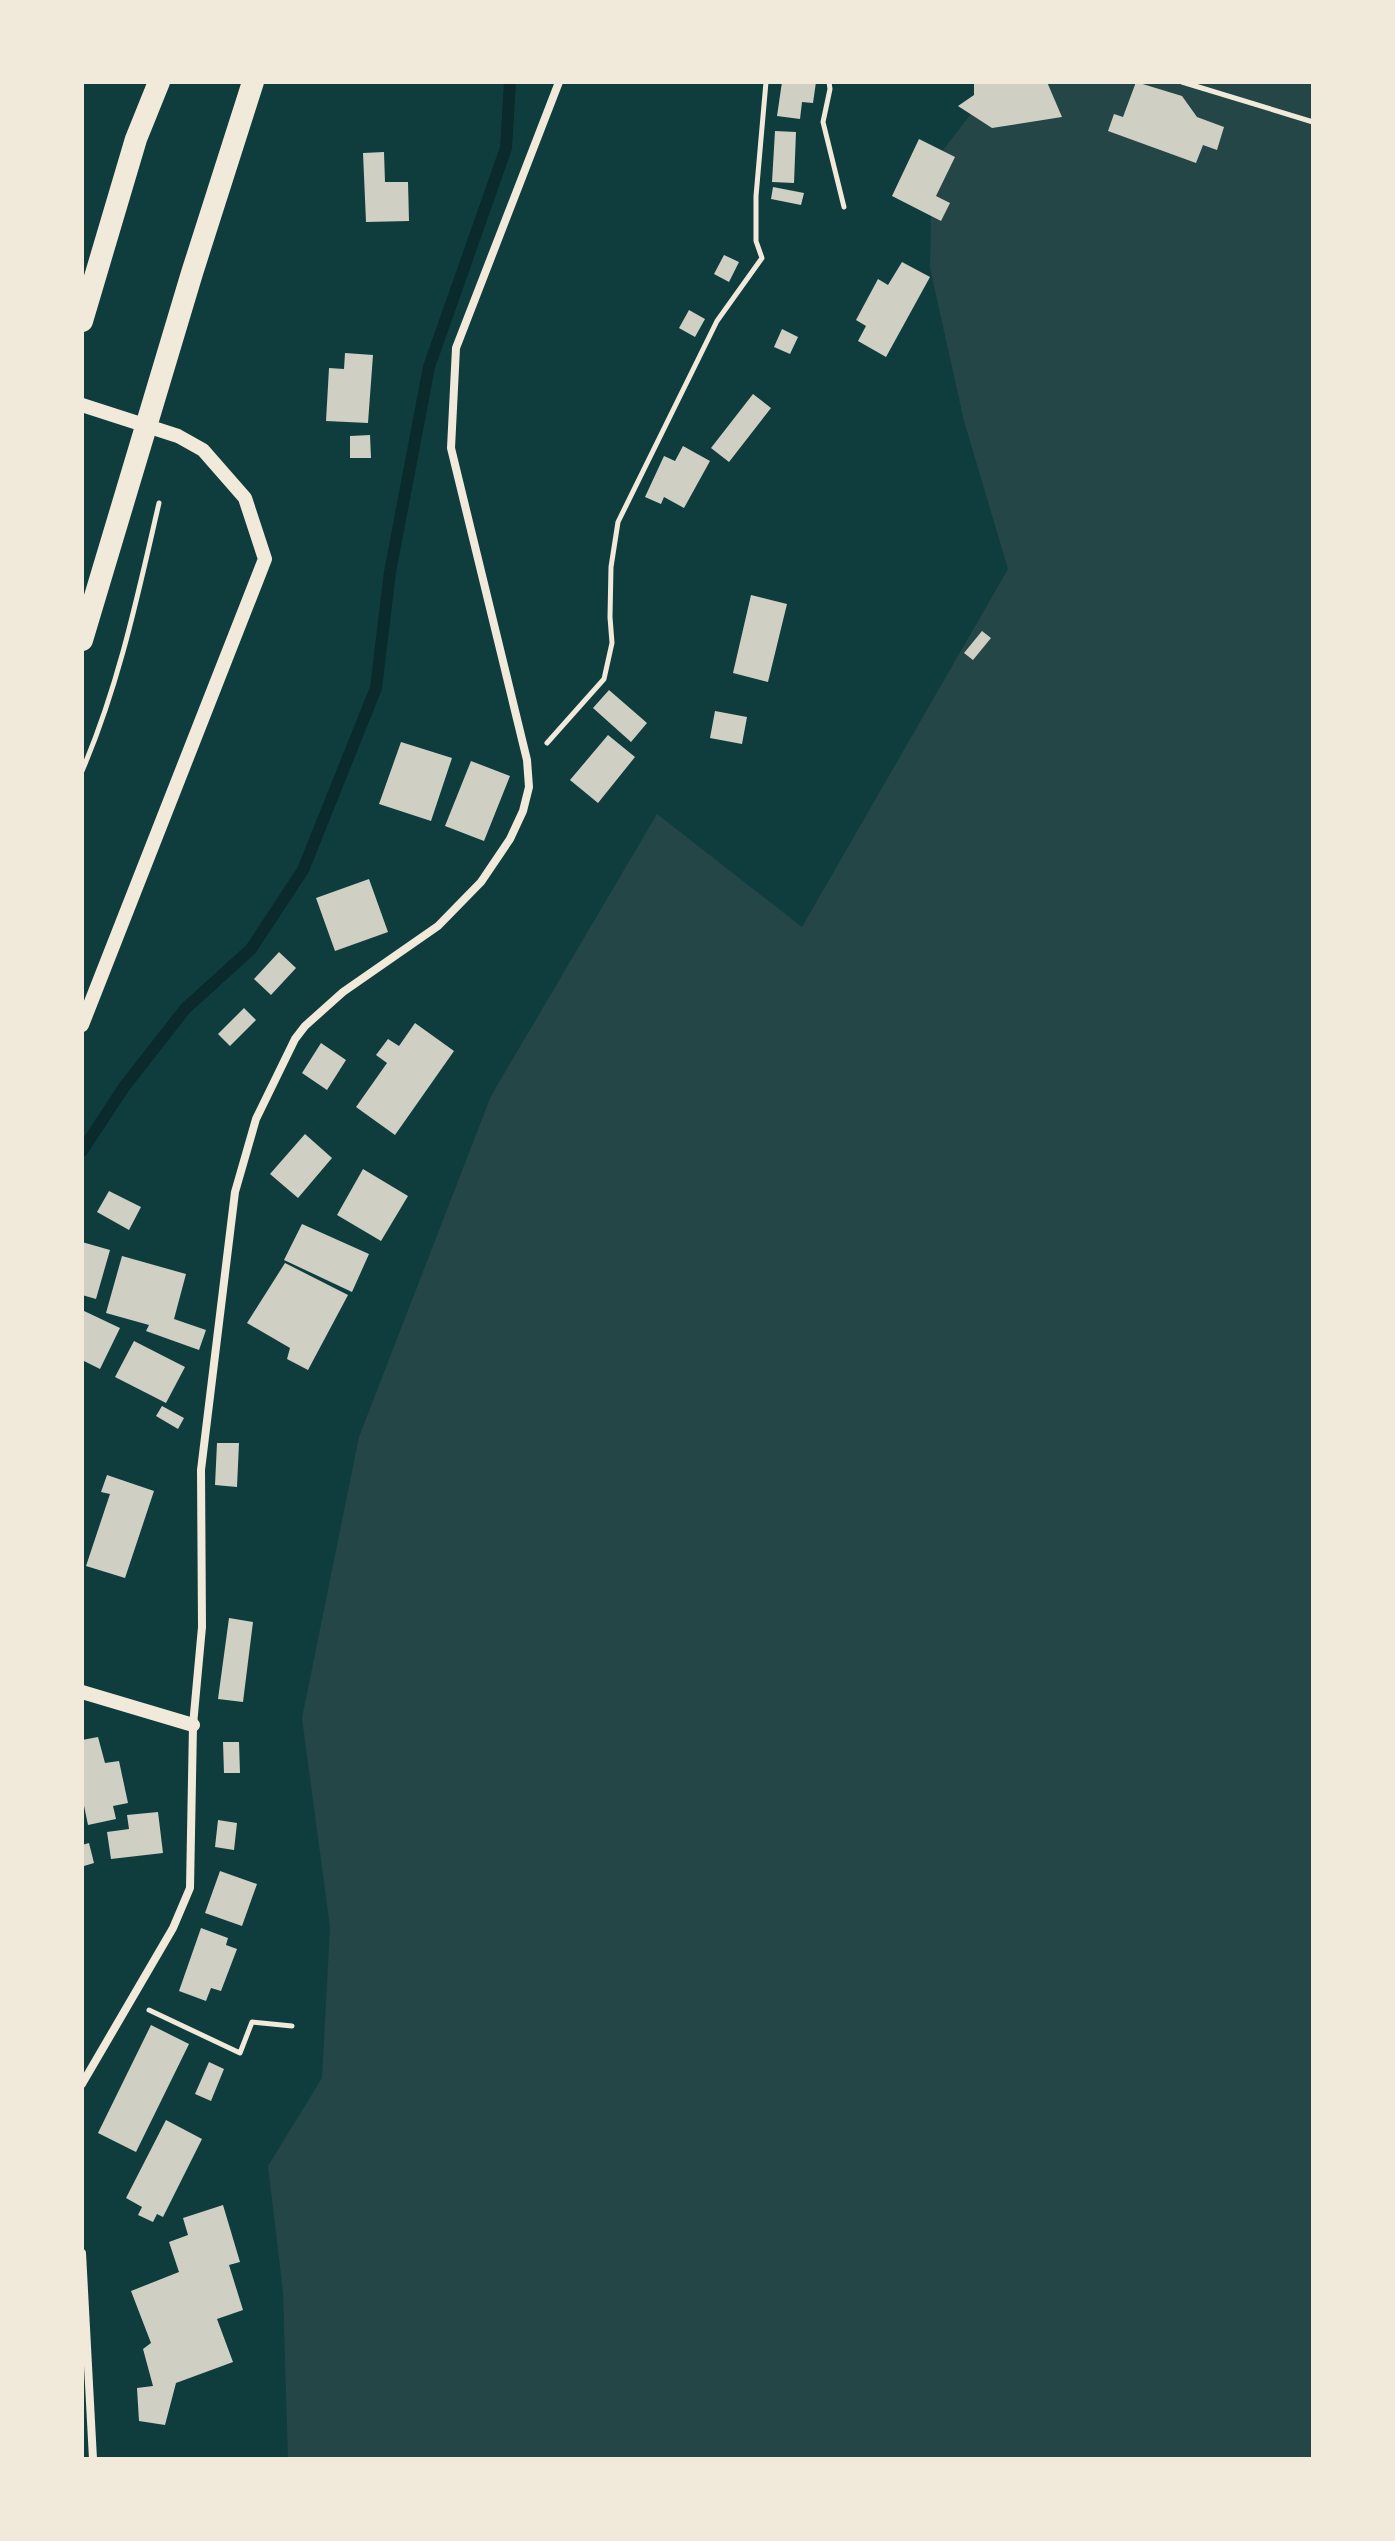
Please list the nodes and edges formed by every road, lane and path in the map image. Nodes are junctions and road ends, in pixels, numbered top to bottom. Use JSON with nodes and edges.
{"nodes":[{"id":1,"x":159,"y":82,"type":"edge"},
{"id":2,"x":253,"y":82,"type":"edge"},
{"id":3,"x":559,"y":82,"type":"edge"},
{"id":4,"x":766,"y":82,"type":"edge"},
{"id":5,"x":829,"y":82,"type":"edge"},
{"id":6,"x":1182,"y":82,"type":"edge"},
{"id":7,"x":1313,"y":122,"type":"edge"},
{"id":8,"x":844,"y":207,"type":"dead end"},
{"id":9,"x":82,"y":321,"type":"edge"},
{"id":10,"x":82,"y":405,"type":"edge"},
{"id":11,"x":147,"y":426,"type":"junction"},
{"id":12,"x":159,"y":503,"type":"dead end"},
{"id":13,"x":82,"y":640,"type":"edge"},
{"id":14,"x":527,"y":760,"type":"junction"},
{"id":15,"x":82,"y":771,"type":"edge"},
{"id":16,"x":82,"y":1025,"type":"edge"},
{"id":17,"x":82,"y":1692,"type":"edge"},
{"id":18,"x":193,"y":1725,"type":"junction"},
{"id":19,"x":130,"y":2001,"type":"junction"},
{"id":20,"x":292,"y":2026,"type":"dead end"},
{"id":21,"x":82,"y":2084,"type":"edge"},
{"id":22,"x":82,"y":2253,"type":"edge"},
{"id":23,"x":93,"y":2459,"type":"edge"}],
"edges":[{"from":1,"to":9,"type":"highway"},
{"from":2,"to":11,"type":"highway"},
{"from":3,"to":14,"type":"street"},
{"from":4,"to":14,"type":"path"},
{"from":5,"to":8,"type":"path"},
{"from":6,"to":7,"type":"path"},
{"from":10,"to":11,"type":"street"},
{"from":11,"to":13,"type":"highway"},
{"from":11,"to":16,"type":"street"},
{"from":12,"to":15,"type":"path"},
{"from":14,"to":18,"type":"street"},
{"from":17,"to":18,"type":"street"},
{"from":18,"to":19,"type":"street"},
{"from":19,"to":20,"type":"path"},
{"from":19,"to":21,"type":"street"},
{"from":22,"to":23,"type":"street"}]}
